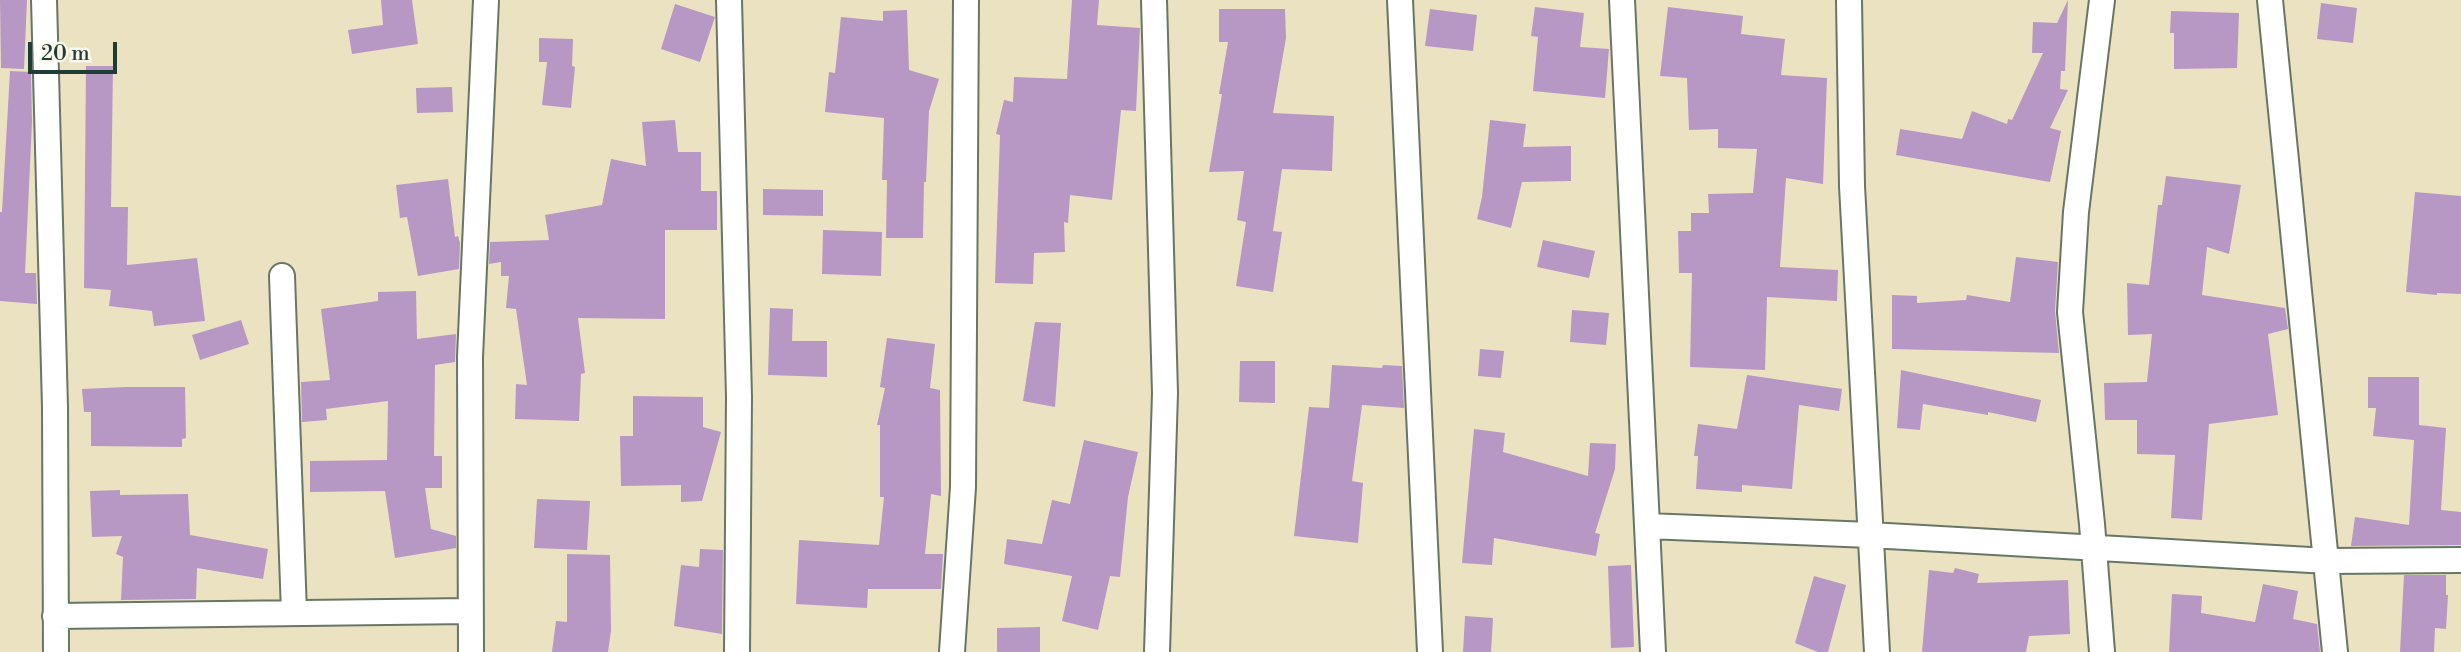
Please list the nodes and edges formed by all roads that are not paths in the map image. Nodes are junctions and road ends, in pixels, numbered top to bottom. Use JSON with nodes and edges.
{"nodes":[{"id":1,"x":44,"y":0,"type":"edge"},
{"id":2,"x":486,"y":0,"type":"edge"},
{"id":3,"x":729,"y":0,"type":"edge"},
{"id":4,"x":966,"y":0,"type":"edge"},
{"id":5,"x":1154,"y":0,"type":"edge"},
{"id":6,"x":1400,"y":0,"type":"edge"},
{"id":7,"x":1622,"y":0,"type":"edge"},
{"id":8,"x":1849,"y":0,"type":"edge"},
{"id":9,"x":2102,"y":0,"type":"edge"},
{"id":10,"x":2270,"y":0,"type":"edge"},
{"id":11,"x":282,"y":275,"type":"dead end"},
{"id":12,"x":1647,"y":526,"type":"junction"},
{"id":13,"x":1870,"y":535,"type":"junction"},
{"id":14,"x":2094,"y":547,"type":"junction"},
{"id":15,"x":2461,"y":560,"type":"edge"},
{"id":16,"x":2328,"y":561,"type":"junction"},
{"id":17,"x":470,"y":611,"type":"junction"},
{"id":18,"x":294,"y":613,"type":"junction"},
{"id":19,"x":55,"y":616,"type":"junction"},
{"id":20,"x":56,"y":652,"type":"edge"},
{"id":21,"x":471,"y":652,"type":"edge"},
{"id":22,"x":737,"y":652,"type":"edge"},
{"id":23,"x":953,"y":652,"type":"edge"},
{"id":24,"x":1157,"y":652,"type":"edge"},
{"id":25,"x":1430,"y":652,"type":"edge"},
{"id":26,"x":1653,"y":652,"type":"edge"},
{"id":27,"x":1877,"y":652,"type":"edge"},
{"id":28,"x":2102,"y":652,"type":"edge"},
{"id":29,"x":2335,"y":652,"type":"edge"}],
"edges":[{"from":1,"to":19,"type":"street"},
{"from":2,"to":17,"type":"street"},
{"from":3,"to":22,"type":"street"},
{"from":4,"to":23,"type":"street"},
{"from":5,"to":24,"type":"street"},
{"from":6,"to":25,"type":"street"},
{"from":7,"to":12,"type":"street"},
{"from":8,"to":13,"type":"street"},
{"from":9,"to":14,"type":"street"},
{"from":10,"to":16,"type":"street"},
{"from":11,"to":18,"type":"street"},
{"from":12,"to":13,"type":"street"},
{"from":12,"to":26,"type":"street"},
{"from":13,"to":14,"type":"street"},
{"from":13,"to":27,"type":"street"},
{"from":14,"to":16,"type":"street"},
{"from":14,"to":28,"type":"street"},
{"from":15,"to":16,"type":"street"},
{"from":16,"to":29,"type":"street"},
{"from":17,"to":18,"type":"street"},
{"from":17,"to":21,"type":"street"},
{"from":18,"to":19,"type":"street"},
{"from":19,"to":20,"type":"street"}]}
